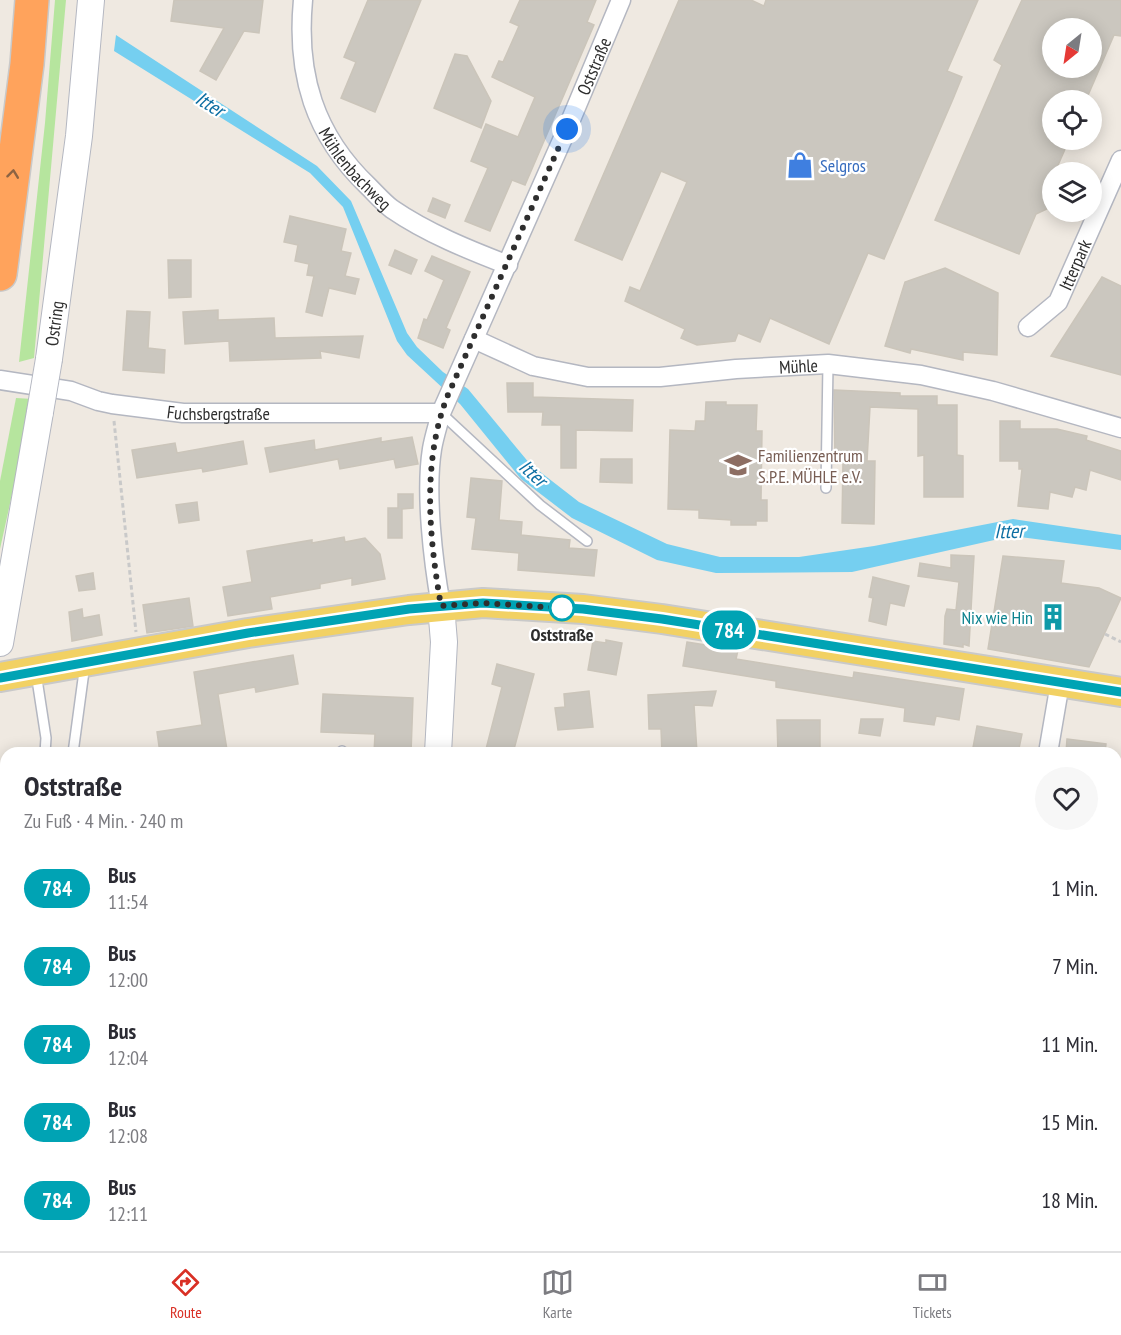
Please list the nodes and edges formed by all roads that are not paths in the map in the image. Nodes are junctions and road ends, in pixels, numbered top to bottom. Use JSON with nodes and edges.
{"nodes":[{"id":1,"x":32,"y":0,"type":"edge"},
{"id":2,"x":91,"y":0,"type":"edge"},
{"id":3,"x":303,"y":0,"type":"edge"},
{"id":4,"x":621,"y":0,"type":"edge"},
{"id":5,"x":1121,"y":160,"type":"edge"},
{"id":6,"x":508,"y":265,"type":"junction"},
{"id":7,"x":0,"y":274,"type":"edge"},
{"id":8,"x":1028,"y":327,"type":"dead end"},
{"id":9,"x":474,"y":339,"type":"junction"},
{"id":10,"x":828,"y":363,"type":"junction"},
{"id":11,"x":0,"y":380,"type":"edge"},
{"id":12,"x":444,"y":405,"type":"junction"},
{"id":13,"x":1121,"y":428,"type":"edge"},
{"id":14,"x":826,"y":488,"type":"dead end"},
{"id":15,"x":587,"y":541,"type":"dead end"},
{"id":16,"x":441,"y":606,"type":"junction"},
{"id":17,"x":2,"y":635,"type":"edge"},
{"id":18,"x":86,"y":662,"type":"junction"},
{"id":19,"x":35,"y":671,"type":"junction"},
{"id":20,"x":0,"y":678,"type":"edge"},
{"id":21,"x":1060,"y":683,"type":"junction"},
{"id":22,"x":1121,"y":692,"type":"edge"},
{"id":23,"x":45,"y":747,"type":"edge"},
{"id":24,"x":74,"y":747,"type":"edge"},
{"id":25,"x":438,"y":747,"type":"edge"},
{"id":26,"x":1049,"y":747,"type":"edge"}],
"edges":[{"from":7,"to":1,"type":"highway","one_way":true},
{"from":2,"to":17,"type":"main road","name":"Ostring","bridge":true},
{"from":3,"to":6,"type":"street","name":"Mühlenbachweg"},
{"from":4,"to":6,"type":"street","name":"Oststraße"},
{"from":5,"to":8,"type":"street","name":"Itterpark"},
{"from":6,"to":9,"type":"street","name":"Oststraße"},
{"from":9,"to":10,"type":"street","name":"Mühle"},
{"from":9,"to":12,"type":"street","name":"Oststraße"},
{"from":10,"to":13,"type":"street","name":"Mühle"},
{"from":10,"to":14,"type":"lane"},
{"from":11,"to":12,"type":"street","name":"Fuchsbergstraße"},
{"from":12,"to":15,"type":"lane"},
{"from":12,"to":16,"type":"street","name":"Oststraße"},
{"from":16,"to":18,"type":"main road"},
{"from":16,"to":21,"type":"main road"},
{"from":16,"to":25,"type":"main road"},
{"from":18,"to":19,"type":"main road"},
{"from":18,"to":24,"type":"lane"},
{"from":19,"to":20,"type":"main road"},
{"from":19,"to":23,"type":"lane"},
{"from":21,"to":22,"type":"main road"},
{"from":21,"to":26,"type":"street"}]}
